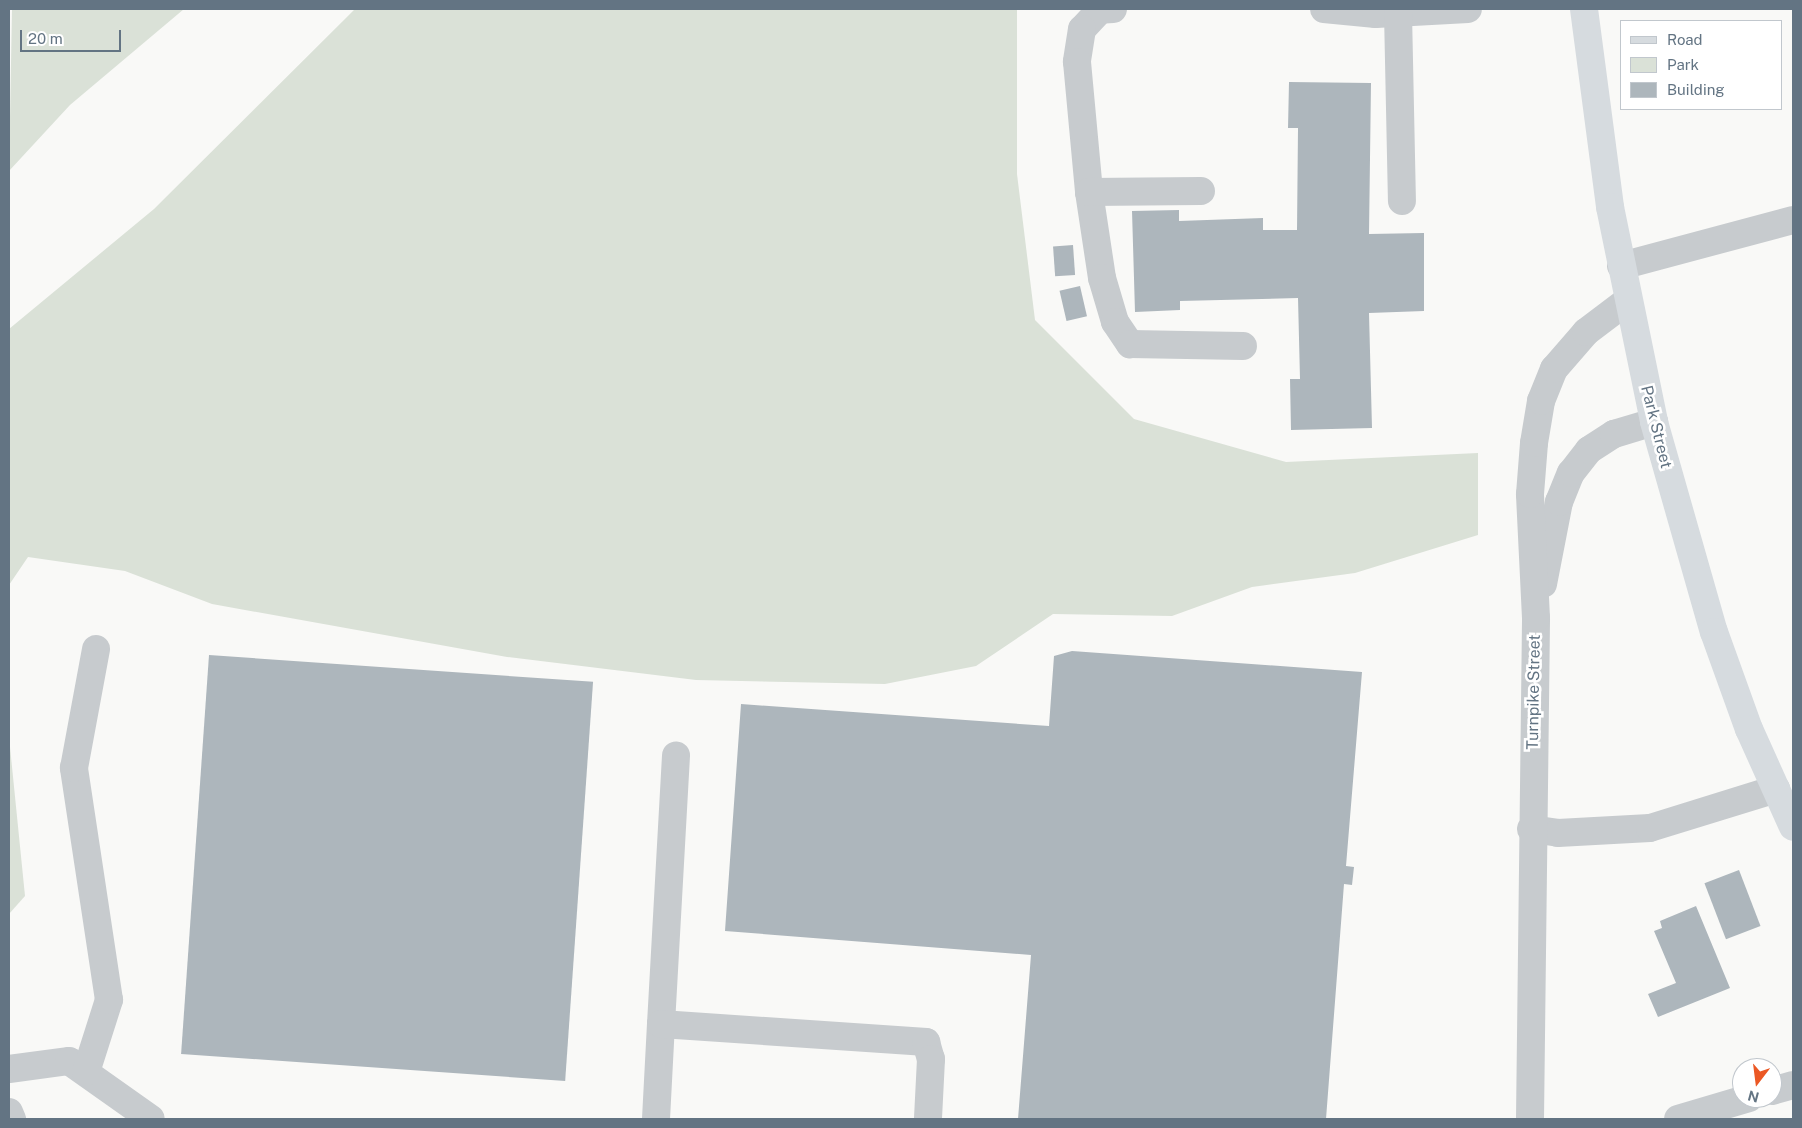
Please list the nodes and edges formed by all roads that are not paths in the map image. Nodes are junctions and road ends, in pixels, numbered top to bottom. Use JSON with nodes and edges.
{"nodes":[{"id":1,"x":1113,"y":9,"type":"edge"},
{"id":2,"x":1324,"y":9,"type":"edge"},
{"id":3,"x":1468,"y":9,"type":"edge"},
{"id":4,"x":1584,"y":9,"type":"edge"},
{"id":5,"x":1398,"y":13,"type":"junction"},
{"id":6,"x":1201,"y":191,"type":"dead end"},
{"id":7,"x":1089,"y":192,"type":"junction"},
{"id":8,"x":1402,"y":201,"type":"dead end"},
{"id":9,"x":1793,"y":220,"type":"edge"},
{"id":10,"x":1621,"y":266,"type":"junction"},
{"id":11,"x":1627,"y":301,"type":"junction"},
{"id":12,"x":1242,"y":346,"type":"dead end"},
{"id":13,"x":1654,"y":422,"type":"junction"},
{"id":14,"x":1536,"y":618,"type":"junction"},
{"id":15,"x":96,"y":649,"type":"dead end"},
{"id":16,"x":676,"y":755,"type":"dead end"},
{"id":17,"x":1776,"y":789,"type":"junction"},
{"id":18,"x":1793,"y":827,"type":"edge"},
{"id":19,"x":1531,"y":829,"type":"junction"},
{"id":20,"x":661,"y":1024,"type":"junction"},
{"id":21,"x":9,"y":1069,"type":"edge"},
{"id":22,"x":86,"y":1072,"type":"junction"},
{"id":23,"x":1732,"y":1103,"type":"edge"},
{"id":24,"x":9,"y":1112,"type":"edge"},
{"id":25,"x":12,"y":1119,"type":"edge"},
{"id":26,"x":151,"y":1119,"type":"edge"},
{"id":27,"x":656,"y":1119,"type":"edge"},
{"id":28,"x":928,"y":1119,"type":"edge"},
{"id":29,"x":1530,"y":1119,"type":"edge"},
{"id":30,"x":1678,"y":1119,"type":"edge"}],
"edges":[{"from":1,"to":7,"type":"street"},
{"from":2,"to":5,"type":"street"},
{"from":3,"to":5,"type":"street"},
{"from":4,"to":10,"type":"main road","name":"Park Street"},
{"from":5,"to":8,"type":"street"},
{"from":6,"to":7,"type":"street"},
{"from":7,"to":12,"type":"street"},
{"from":9,"to":10,"type":"street"},
{"from":10,"to":11,"type":"main road","name":"Park Street"},
{"from":11,"to":13,"type":"main road","name":"Park Street"},
{"from":11,"to":14,"type":"street","name":"Turnpike Street"},
{"from":13,"to":14,"type":"street"},
{"from":13,"to":17,"type":"main road","name":"Park Street"},
{"from":14,"to":19,"type":"street","name":"Turnpike Street"},
{"from":15,"to":22,"type":"street"},
{"from":16,"to":20,"type":"street"},
{"from":17,"to":18,"type":"main road","name":"Park Street"},
{"from":17,"to":19,"type":"street"},
{"from":19,"to":29,"type":"street","name":"Turnpike Street"},
{"from":20,"to":27,"type":"street"},
{"from":20,"to":28,"type":"street"},
{"from":21,"to":22,"type":"street"},
{"from":22,"to":26,"type":"street"},
{"from":23,"to":30,"type":"street"},
{"from":24,"to":25,"type":"street"}]}
